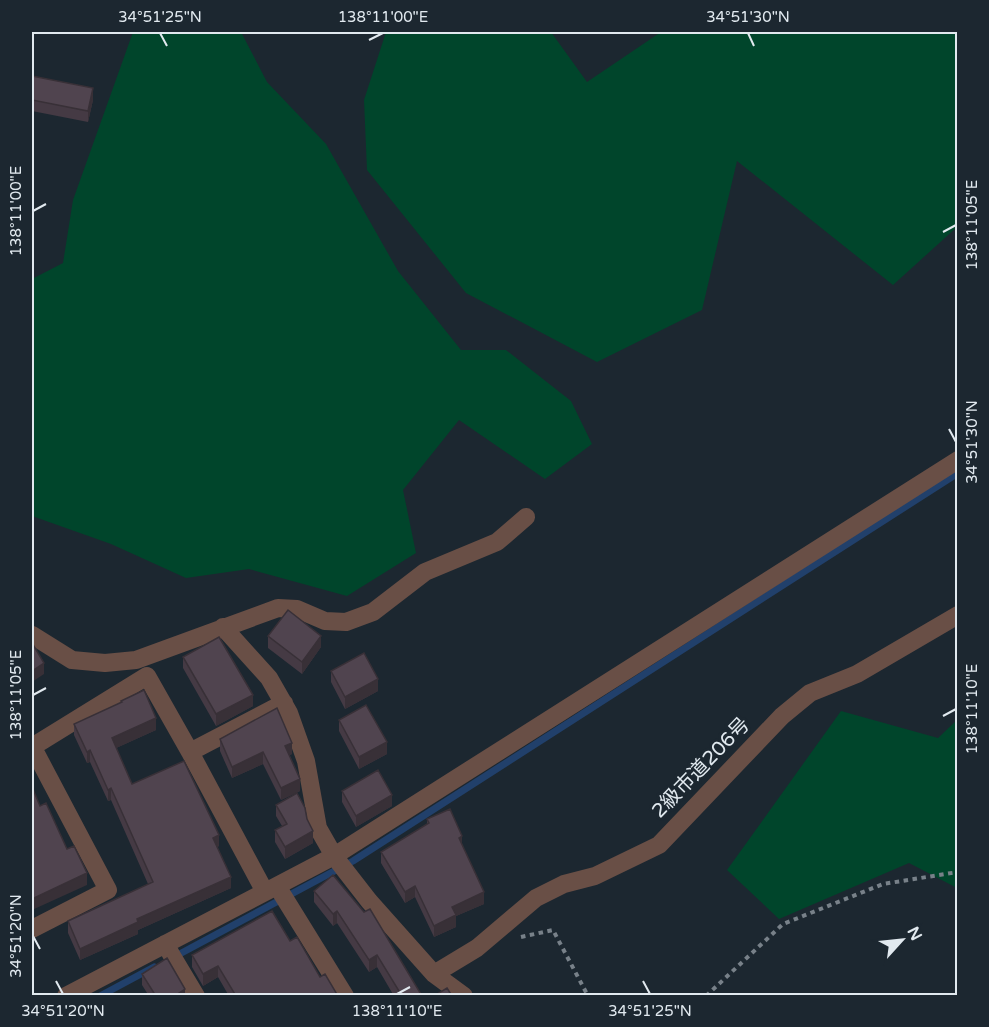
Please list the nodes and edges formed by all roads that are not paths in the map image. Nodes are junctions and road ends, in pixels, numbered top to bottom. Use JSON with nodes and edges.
{"nodes":[{"id":1,"x":957,"y":460,"type":"edge"},
{"id":2,"x":526,"y":517,"type":"dead end"},
{"id":3,"x":957,"y":615,"type":"edge"},
{"id":4,"x":223,"y":627,"type":"junction"},
{"id":5,"x":32,"y":634,"type":"edge"},
{"id":6,"x":136,"y":660,"type":"junction"},
{"id":7,"x":147,"y":676,"type":"junction"},
{"id":8,"x":284,"y":703,"type":"junction"},
{"id":9,"x":32,"y":746,"type":"edge"},
{"id":10,"x":190,"y":752,"type":"junction"},
{"id":11,"x":334,"y":856,"type":"junction"},
{"id":12,"x":271,"y":889,"type":"junction"},
{"id":13,"x":32,"y":929,"type":"edge"},
{"id":14,"x":165,"y":944,"type":"junction"},
{"id":15,"x":434,"y":974,"type":"junction"},
{"id":16,"x":66,"y":996,"type":"edge"},
{"id":17,"x":196,"y":996,"type":"edge"},
{"id":18,"x":345,"y":996,"type":"edge"},
{"id":19,"x":464,"y":996,"type":"edge"}],
"edges":[{"from":1,"to":11,"type":"street"},
{"from":2,"to":4,"type":"street"},
{"from":3,"to":15,"type":"street","name":"2級市道206号"},
{"from":4,"to":6,"type":"street"},
{"from":4,"to":8,"type":"street"},
{"from":5,"to":6,"type":"street"},
{"from":6,"to":7,"type":"street"},
{"from":7,"to":9,"type":"street"},
{"from":7,"to":10,"type":"street"},
{"from":8,"to":10,"type":"street"},
{"from":8,"to":11,"type":"street"},
{"from":9,"to":13,"type":"street"},
{"from":10,"to":12,"type":"street"},
{"from":11,"to":12,"type":"street"},
{"from":11,"to":15,"type":"street"},
{"from":12,"to":14,"type":"street"},
{"from":12,"to":18,"type":"street"},
{"from":14,"to":16,"type":"street"},
{"from":14,"to":17,"type":"street"},
{"from":15,"to":19,"type":"street"}]}
